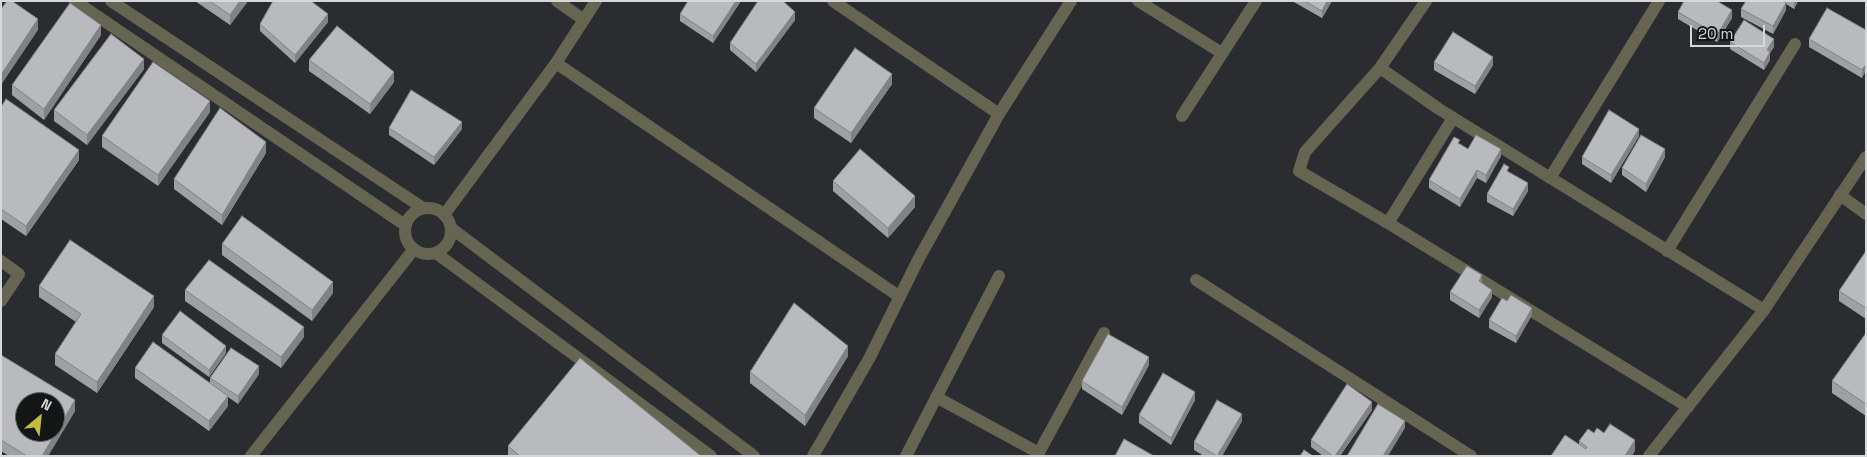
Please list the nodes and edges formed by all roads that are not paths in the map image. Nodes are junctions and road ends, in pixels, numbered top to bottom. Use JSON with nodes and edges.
{"nodes":[{"id":1,"x":75,"y":1,"type":"edge"},
{"id":2,"x":557,"y":1,"type":"edge"},
{"id":3,"x":596,"y":1,"type":"edge"},
{"id":4,"x":833,"y":1,"type":"edge"},
{"id":5,"x":1071,"y":1,"type":"edge"},
{"id":6,"x":1138,"y":1,"type":"edge"},
{"id":7,"x":1256,"y":1,"type":"edge"},
{"id":8,"x":1426,"y":1,"type":"edge"},
{"id":9,"x":1659,"y":1,"type":"edge"},
{"id":10,"x":113,"y":2,"type":"edge"},
{"id":11,"x":103,"y":20,"type":"junction"},
{"id":12,"x":584,"y":20,"type":"junction"},
{"id":13,"x":1795,"y":44,"type":"dead end"},
{"id":14,"x":1222,"y":53,"type":"junction"},
{"id":15,"x":556,"y":63,"type":"junction"},
{"id":16,"x":1380,"y":68,"type":"junction"},
{"id":17,"x":999,"y":114,"type":"junction"},
{"id":18,"x":1182,"y":116,"type":"dead end"},
{"id":19,"x":1453,"y":118,"type":"junction"},
{"id":20,"x":298,"y":126,"type":"junction"},
{"id":21,"x":288,"y":146,"type":"junction"},
{"id":22,"x":1866,"y":157,"type":"edge"},
{"id":23,"x":1550,"y":178,"type":"junction"},
{"id":24,"x":1840,"y":195,"type":"junction"},
{"id":25,"x":423,"y":208,"type":"junction"},
{"id":26,"x":1866,"y":214,"type":"edge"},
{"id":27,"x":444,"y":215,"type":"junction"},
{"id":28,"x":1388,"y":223,"type":"junction"},
{"id":29,"x":405,"y":226,"type":"junction"},
{"id":30,"x":451,"y":228,"type":"junction"},
{"id":31,"x":414,"y":249,"type":"junction"},
{"id":32,"x":1667,"y":251,"type":"junction"},
{"id":33,"x":436,"y":253,"type":"junction"},
{"id":34,"x":1,"y":261,"type":"edge"},
{"id":35,"x":999,"y":276,"type":"dead end"},
{"id":36,"x":1196,"y":280,"type":"dead end"},
{"id":37,"x":900,"y":297,"type":"junction"},
{"id":38,"x":1,"y":301,"type":"edge"},
{"id":39,"x":1764,"y":310,"type":"junction"},
{"id":40,"x":1104,"y":333,"type":"dead end"},
{"id":41,"x":936,"y":398,"type":"junction"},
{"id":42,"x":1688,"y":407,"type":"junction"},
{"id":43,"x":1038,"y":454,"type":"edge"},
{"id":44,"x":251,"y":456,"type":"edge"},
{"id":45,"x":711,"y":456,"type":"edge"},
{"id":46,"x":754,"y":456,"type":"edge"},
{"id":47,"x":813,"y":456,"type":"edge"},
{"id":48,"x":906,"y":456,"type":"edge"},
{"id":49,"x":1471,"y":456,"type":"edge"},
{"id":50,"x":1649,"y":456,"type":"edge"}],
"edges":[{"from":1,"to":11,"type":"street"},
{"from":2,"to":12,"type":"street"},
{"from":3,"to":12,"type":"street"},
{"from":4,"to":17,"type":"street"},
{"from":5,"to":17,"type":"street"},
{"from":6,"to":14,"type":"street"},
{"from":7,"to":14,"type":"street"},
{"from":8,"to":16,"type":"street"},
{"from":9,"to":23,"type":"street"},
{"from":10,"to":11,"type":"street"},
{"from":10,"to":20,"type":"street"},
{"from":11,"to":21,"type":"street"},
{"from":12,"to":15,"type":"street"},
{"from":13,"to":32,"type":"street"},
{"from":14,"to":18,"type":"street"},
{"from":15,"to":27,"type":"street"},
{"from":15,"to":37,"type":"street"},
{"from":16,"to":19,"type":"street"},
{"from":16,"to":28,"type":"street"},
{"from":17,"to":37,"type":"street"},
{"from":19,"to":23,"type":"street"},
{"from":19,"to":28,"type":"street"},
{"from":20,"to":21,"type":"street"},
{"from":20,"to":25,"type":"street"},
{"from":21,"to":29,"type":"street"},
{"from":22,"to":24,"type":"street"},
{"from":23,"to":32,"type":"street"},
{"from":24,"to":26,"type":"street"},
{"from":24,"to":39,"type":"street"},
{"from":25,"to":27,"type":"street"},
{"from":25,"to":29,"type":"street"},
{"from":27,"to":30,"type":"street"},
{"from":28,"to":42,"type":"street"},
{"from":29,"to":31,"type":"street"},
{"from":30,"to":33,"type":"street"},
{"from":30,"to":46,"type":"street"},
{"from":31,"to":33,"type":"street"},
{"from":31,"to":44,"type":"street"},
{"from":32,"to":39,"type":"street"},
{"from":33,"to":45,"type":"street"},
{"from":34,"to":38,"type":"street"},
{"from":35,"to":41,"type":"street"},
{"from":36,"to":49,"type":"street"},
{"from":37,"to":47,"type":"street"},
{"from":39,"to":42,"type":"street"},
{"from":40,"to":43,"type":"street"},
{"from":41,"to":43,"type":"street"},
{"from":41,"to":48,"type":"street"},
{"from":42,"to":50,"type":"street"}]}
